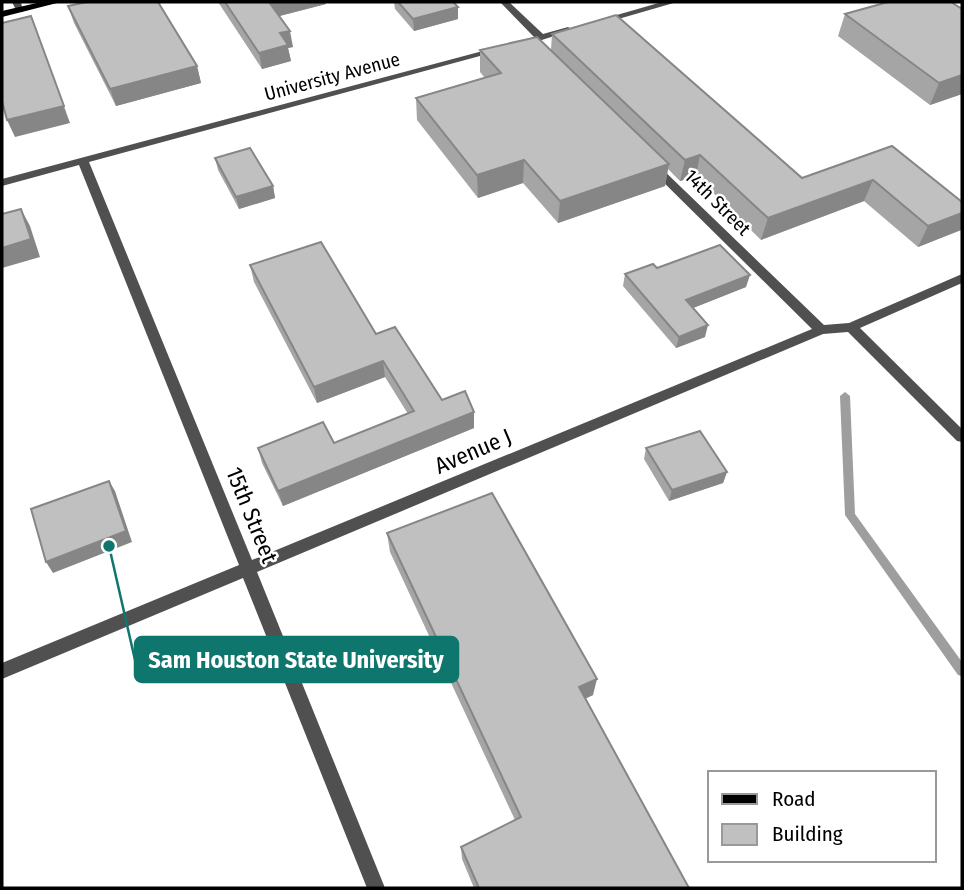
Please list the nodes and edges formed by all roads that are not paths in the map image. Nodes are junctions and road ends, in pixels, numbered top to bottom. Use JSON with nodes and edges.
{"nodes":[{"id":1,"x":55,"y":2,"type":"edge"},
{"id":2,"x":504,"y":2,"type":"edge"},
{"id":3,"x":672,"y":2,"type":"edge"},
{"id":4,"x":18,"y":6,"type":"edge"},
{"id":5,"x":2,"y":14,"type":"edge"},
{"id":6,"x":593,"y":23,"type":"edge"},
{"id":7,"x":580,"y":27,"type":"edge"},
{"id":8,"x":541,"y":38,"type":"junction"},
{"id":9,"x":528,"y":42,"type":"junction"},
{"id":10,"x":537,"y":51,"type":"edge"},
{"id":11,"x":644,"y":157,"type":"edge"},
{"id":12,"x":83,"y":160,"type":"junction"},
{"id":13,"x":2,"y":182,"type":"edge"},
{"id":14,"x":962,"y":278,"type":"edge"},
{"id":15,"x":851,"y":327,"type":"junction"},
{"id":16,"x":821,"y":330,"type":"junction"},
{"id":17,"x":962,"y":437,"type":"edge"},
{"id":18,"x":248,"y":568,"type":"junction"},
{"id":19,"x":2,"y":671,"type":"edge"},
{"id":20,"x":376,"y":888,"type":"edge"}],
"edges":[{"from":1,"to":4,"type":"main road"},
{"from":2,"to":8,"type":"street"},
{"from":3,"to":6,"type":"street"},
{"from":4,"to":5,"type":"main road"},
{"from":7,"to":8,"type":"street","name":"University Avenue"},
{"from":8,"to":9,"type":"street","name":"University Avenue"},
{"from":9,"to":10,"type":"street"},
{"from":9,"to":12,"type":"street","name":"University Avenue"},
{"from":11,"to":16,"type":"street","name":"14th Street"},
{"from":12,"to":13,"type":"street","name":"University Avenue"},
{"from":12,"to":18,"type":"street","name":"15th Street"},
{"from":14,"to":15,"type":"street","name":"Avenue J"},
{"from":15,"to":16,"type":"street","name":"Avenue J"},
{"from":15,"to":17,"type":"street"},
{"from":16,"to":18,"type":"street","name":"Avenue J"},
{"from":18,"to":19,"type":"street","name":"Avenue J"},
{"from":18,"to":20,"type":"street","name":"15th Street"}]}
